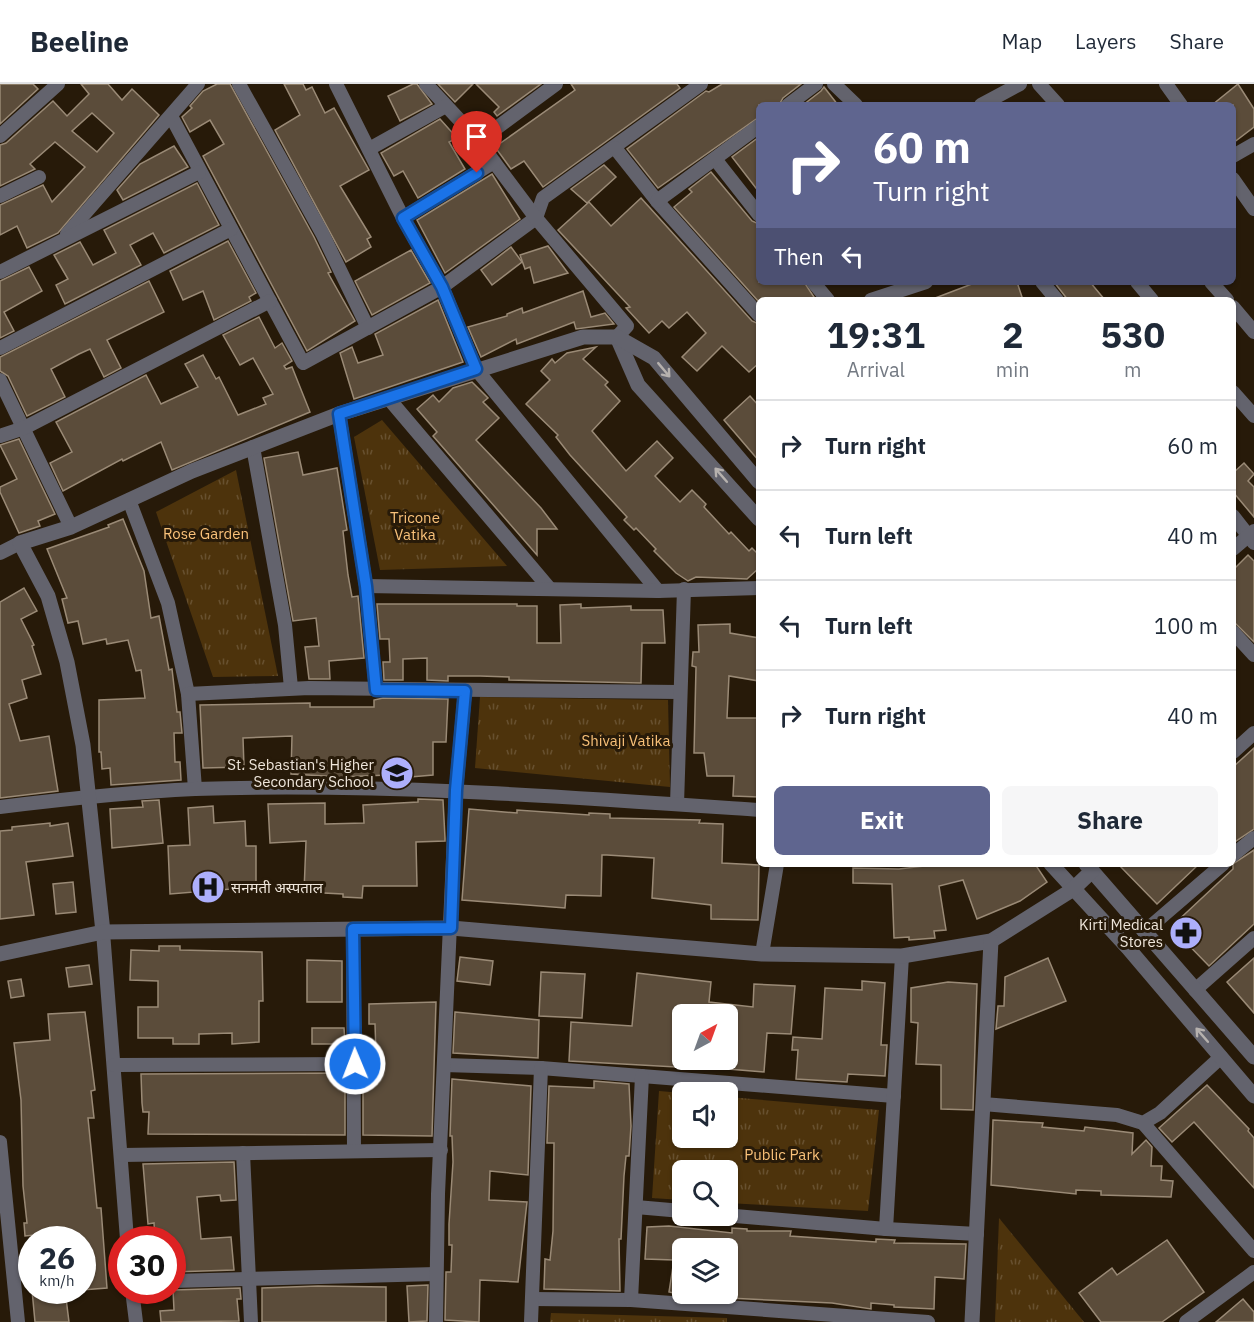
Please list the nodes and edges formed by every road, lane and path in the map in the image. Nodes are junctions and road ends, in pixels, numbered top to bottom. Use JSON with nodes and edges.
{"nodes":[{"id":1,"x":58,"y":84,"type":"edge"},
{"id":2,"x":198,"y":84,"type":"edge"},
{"id":3,"x":239,"y":84,"type":"edge"},
{"id":4,"x":336,"y":84,"type":"edge"},
{"id":5,"x":426,"y":84,"type":"edge"},
{"id":6,"x":556,"y":84,"type":"edge"},
{"id":7,"x":701,"y":84,"type":"edge"},
{"id":8,"x":816,"y":84,"type":"edge"},
{"id":9,"x":834,"y":84,"type":"edge"},
{"id":10,"x":1020,"y":84,"type":"edge"},
{"id":11,"x":1040,"y":84,"type":"edge"},
{"id":12,"x":1166,"y":84,"type":"edge"},
{"id":13,"x":539,"y":88,"type":"edge"},
{"id":14,"x":792,"y":102,"type":"edge"},
{"id":15,"x":853,"y":102,"type":"edge"},
{"id":16,"x":987,"y":102,"type":"edge"},
{"id":17,"x":1055,"y":102,"type":"edge"},
{"id":18,"x":1179,"y":102,"type":"edge"},
{"id":19,"x":446,"y":106,"type":"junction"},
{"id":20,"x":171,"y":116,"type":"junction"},
{"id":21,"x":756,"y":128,"type":"edge"},
{"id":22,"x":0,"y":136,"type":"edge"},
{"id":23,"x":479,"y":141,"type":"junction"},
{"id":24,"x":1254,"y":144,"type":"edge"},
{"id":25,"x":615,"y":148,"type":"junction"},
{"id":26,"x":369,"y":149,"type":"junction"},
{"id":27,"x":1236,"y":154,"type":"edge"},
{"id":28,"x":715,"y":159,"type":"junction"},
{"id":29,"x":494,"y":162,"type":"junction"},
{"id":30,"x":199,"y":172,"type":"junction"},
{"id":31,"x":39,"y":177,"type":"dead end"},
{"id":32,"x":1236,"y":183,"type":"edge"},
{"id":33,"x":0,"y":196,"type":"edge"},
{"id":34,"x":657,"y":201,"type":"junction"},
{"id":35,"x":1254,"y":209,"type":"edge"},
{"id":36,"x":756,"y":211,"type":"edge"},
{"id":37,"x":403,"y":218,"type":"junction"},
{"id":38,"x":536,"y":218,"type":"junction"},
{"id":39,"x":231,"y":229,"type":"junction"},
{"id":40,"x":63,"y":238,"type":"junction"},
{"id":41,"x":0,"y":272,"type":"edge"},
{"id":42,"x":816,"y":285,"type":"edge"},
{"id":43,"x":917,"y":285,"type":"edge"},
{"id":44,"x":1044,"y":285,"type":"edge"},
{"id":45,"x":1140,"y":285,"type":"edge"},
{"id":46,"x":1214,"y":285,"type":"edge"},
{"id":47,"x":442,"y":287,"type":"junction"},
{"id":48,"x":826,"y":297,"type":"edge"},
{"id":49,"x":880,"y":297,"type":"edge"},
{"id":50,"x":1054,"y":297,"type":"edge"},
{"id":51,"x":1150,"y":297,"type":"edge"},
{"id":52,"x":1224,"y":297,"type":"edge"},
{"id":53,"x":270,"y":301,"type":"junction"},
{"id":54,"x":1236,"y":311,"type":"edge"},
{"id":55,"x":756,"y":312,"type":"edge"},
{"id":56,"x":368,"y":328,"type":"junction"},
{"id":57,"x":1254,"y":332,"type":"edge"},
{"id":58,"x":617,"y":336,"type":"junction"},
{"id":59,"x":0,"y":348,"type":"edge"},
{"id":60,"x":476,"y":369,"type":"junction"},
{"id":61,"x":0,"y":380,"type":"edge"},
{"id":62,"x":1236,"y":395,"type":"edge"},
{"id":63,"x":389,"y":399,"type":"junction"},
{"id":64,"x":339,"y":414,"type":"junction"},
{"id":65,"x":1254,"y":416,"type":"edge"},
{"id":66,"x":24,"y":428,"type":"junction"},
{"id":67,"x":0,"y":436,"type":"edge"},
{"id":68,"x":253,"y":447,"type":"junction"},
{"id":69,"x":756,"y":478,"type":"edge"},
{"id":70,"x":129,"y":500,"type":"junction"},
{"id":71,"x":756,"y":516,"type":"edge"},
{"id":72,"x":1236,"y":519,"type":"edge"},
{"id":73,"x":71,"y":527,"type":"junction"},
{"id":74,"x":1252,"y":537,"type":"edge"},
{"id":75,"x":20,"y":543,"type":"junction"},
{"id":76,"x":1236,"y":547,"type":"edge"},
{"id":77,"x":0,"y":553,"type":"edge"},
{"id":78,"x":366,"y":586,"type":"junction"},
{"id":79,"x":756,"y":588,"type":"edge"},
{"id":80,"x":550,"y":589,"type":"junction"},
{"id":81,"x":684,"y":589,"type":"junction"},
{"id":82,"x":658,"y":591,"type":"junction"},
{"id":83,"x":1236,"y":635,"type":"edge"},
{"id":84,"x":1254,"y":655,"type":"edge"},
{"id":85,"x":291,"y":688,"type":"junction"},
{"id":86,"x":376,"y":690,"type":"junction"},
{"id":87,"x":465,"y":691,"type":"junction"},
{"id":88,"x":679,"y":692,"type":"junction"},
{"id":89,"x":188,"y":694,"type":"junction"},
{"id":90,"x":1254,"y":733,"type":"edge"},
{"id":91,"x":1236,"y":749,"type":"edge"},
{"id":92,"x":195,"y":789,"type":"junction"},
{"id":93,"x":456,"y":790,"type":"junction"},
{"id":94,"x":89,"y":797,"type":"junction"},
{"id":95,"x":677,"y":804,"type":"junction"},
{"id":96,"x":0,"y":807,"type":"edge"},
{"id":97,"x":756,"y":810,"type":"edge"},
{"id":98,"x":1254,"y":838,"type":"edge"},
{"id":99,"x":1236,"y":853,"type":"edge"},
{"id":100,"x":776,"y":867,"type":"edge"},
{"id":101,"x":1053,"y":867,"type":"edge"},
{"id":102,"x":1089,"y":867,"type":"edge"},
{"id":103,"x":1220,"y":867,"type":"edge"},
{"id":104,"x":1072,"y":890,"type":"junction"},
{"id":105,"x":451,"y":928,"type":"junction"},
{"id":106,"x":353,"y":929,"type":"junction"},
{"id":107,"x":103,"y":932,"type":"junction"},
{"id":108,"x":1144,"y":932,"type":"junction"},
{"id":109,"x":1254,"y":938,"type":"edge"},
{"id":110,"x":991,"y":941,"type":"junction"},
{"id":111,"x":0,"y":954,"type":"edge"},
{"id":112,"x":762,"y":954,"type":"junction"},
{"id":113,"x":902,"y":957,"type":"junction"},
{"id":114,"x":1195,"y":990,"type":"junction"},
{"id":115,"x":1221,"y":1057,"type":"junction"},
{"id":116,"x":1254,"y":1057,"type":"edge"},
{"id":117,"x":355,"y":1064,"type":"junction"},
{"id":118,"x":114,"y":1065,"type":"junction"},
{"id":119,"x":444,"y":1065,"type":"junction"},
{"id":120,"x":541,"y":1068,"type":"junction"},
{"id":121,"x":642,"y":1076,"type":"junction"},
{"id":122,"x":894,"y":1096,"type":"junction"},
{"id":123,"x":1254,"y":1096,"type":"edge"},
{"id":124,"x":983,"y":1104,"type":"junction"},
{"id":125,"x":1143,"y":1123,"type":"junction"},
{"id":126,"x":0,"y":1142,"type":"edge"},
{"id":127,"x":354,"y":1150,"type":"junction"},
{"id":128,"x":441,"y":1150,"type":"junction"},
{"id":129,"x":243,"y":1153,"type":"junction"},
{"id":130,"x":122,"y":1155,"type":"junction"},
{"id":131,"x":1,"y":1169,"type":"edge"},
{"id":132,"x":636,"y":1207,"type":"junction"},
{"id":133,"x":672,"y":1210,"type":"edge"},
{"id":134,"x":738,"y":1216,"type":"edge"},
{"id":135,"x":127,"y":1226,"type":"edge"},
{"id":136,"x":886,"y":1230,"type":"junction"},
{"id":137,"x":977,"y":1234,"type":"junction"},
{"id":138,"x":1254,"y":1251,"type":"edge"},
{"id":139,"x":6,"y":1261,"type":"edge"},
{"id":140,"x":1254,"y":1272,"type":"edge"},
{"id":141,"x":436,"y":1274,"type":"junction"},
{"id":142,"x":249,"y":1277,"type":"junction"},
{"id":143,"x":186,"y":1280,"type":"edge"},
{"id":144,"x":532,"y":1299,"type":"junction"},
{"id":145,"x":631,"y":1300,"type":"junction"},
{"id":146,"x":134,"y":1304,"type":"edge"},
{"id":147,"x":740,"y":1316,"type":"edge"},
{"id":148,"x":18,"y":1322,"type":"edge"},
{"id":149,"x":136,"y":1322,"type":"edge"},
{"id":150,"x":251,"y":1322,"type":"edge"},
{"id":151,"x":436,"y":1322,"type":"edge"},
{"id":152,"x":531,"y":1322,"type":"edge"},
{"id":153,"x":928,"y":1322,"type":"edge"},
{"id":154,"x":972,"y":1322,"type":"edge"},
{"id":155,"x":1186,"y":1322,"type":"edge"}],
"edges":[{"from":1,"to":22,"type":"street"},
{"from":2,"to":20,"type":"street"},
{"from":3,"to":56,"type":"street"},
{"from":4,"to":26,"type":"street"},
{"from":5,"to":19,"type":"street"},
{"from":6,"to":13,"type":"street"},
{"from":7,"to":25,"type":"street"},
{"from":8,"to":14,"type":"street"},
{"from":9,"to":15,"type":"street"},
{"from":10,"to":16,"type":"street"},
{"from":11,"to":17,"type":"street"},
{"from":12,"to":18,"type":"street"},
{"from":13,"to":23,"type":"street"},
{"from":19,"to":23,"type":"street"},
{"from":19,"to":26,"type":"street"},
{"from":20,"to":30,"type":"street"},
{"from":20,"to":40,"type":"street"},
{"from":21,"to":28,"type":"street"},
{"from":23,"to":29,"type":"street"},
{"from":24,"to":27,"type":"street"},
{"from":25,"to":34,"type":"street"},
{"from":25,"to":38,"type":"street"},
{"from":26,"to":37,"type":"street"},
{"from":28,"to":34,"type":"street"},
{"from":28,"to":36,"type":"street"},
{"from":29,"to":37,"type":"street"},
{"from":29,"to":38,"type":"street"},
{"from":30,"to":39,"type":"street"},
{"from":30,"to":40,"type":"street"},
{"from":31,"to":33,"type":"street"},
{"from":32,"to":35,"type":"street"},
{"from":34,"to":55,"type":"street"},
{"from":37,"to":47,"type":"street"},
{"from":38,"to":47,"type":"street"},
{"from":38,"to":58,"type":"street"},
{"from":39,"to":53,"type":"street"},
{"from":39,"to":59,"type":"street"},
{"from":40,"to":41,"type":"street"},
{"from":42,"to":48,"type":"street"},
{"from":43,"to":49,"type":"street"},
{"from":44,"to":50,"type":"street"},
{"from":45,"to":51,"type":"street"},
{"from":46,"to":52,"type":"street"},
{"from":47,"to":56,"type":"street"},
{"from":47,"to":60,"type":"street"},
{"from":53,"to":56,"type":"street"},
{"from":53,"to":66,"type":"street"},
{"from":54,"to":57,"type":"street"},
{"from":58,"to":60,"type":"street"},
{"from":58,"to":69,"type":"street","one_way":true},
{"from":71,"to":58,"type":"street","one_way":true},
{"from":60,"to":63,"type":"street"},
{"from":60,"to":82,"type":"street"},
{"from":61,"to":66,"type":"street"},
{"from":62,"to":65,"type":"street"},
{"from":63,"to":64,"type":"street"},
{"from":63,"to":80,"type":"street"},
{"from":64,"to":68,"type":"street"},
{"from":64,"to":78,"type":"street"},
{"from":66,"to":67,"type":"street"},
{"from":66,"to":73,"type":"street"},
{"from":68,"to":70,"type":"street"},
{"from":68,"to":85,"type":"street"},
{"from":70,"to":73,"type":"street"},
{"from":70,"to":89,"type":"street"},
{"from":72,"to":74,"type":"street"},
{"from":73,"to":75,"type":"street"},
{"from":74,"to":76,"type":"street"},
{"from":75,"to":77,"type":"street"},
{"from":75,"to":94,"type":"street"},
{"from":78,"to":80,"type":"street"},
{"from":78,"to":86,"type":"street"},
{"from":79,"to":81,"type":"street"},
{"from":80,"to":82,"type":"street"},
{"from":81,"to":82,"type":"street"},
{"from":81,"to":88,"type":"street"},
{"from":83,"to":84,"type":"street"},
{"from":85,"to":86,"type":"street"},
{"from":85,"to":89,"type":"street"},
{"from":86,"to":87,"type":"street"},
{"from":87,"to":88,"type":"street"},
{"from":87,"to":93,"type":"street"},
{"from":88,"to":95,"type":"street"},
{"from":89,"to":92,"type":"street"},
{"from":90,"to":91,"type":"street"},
{"from":92,"to":93,"type":"street"},
{"from":92,"to":94,"type":"street"},
{"from":93,"to":95,"type":"street"},
{"from":93,"to":105,"type":"street"},
{"from":94,"to":96,"type":"street"},
{"from":94,"to":107,"type":"street"},
{"from":95,"to":97,"type":"street"},
{"from":98,"to":99,"type":"street"},
{"from":100,"to":112,"type":"street"},
{"from":101,"to":104,"type":"street"},
{"from":102,"to":104,"type":"street"},
{"from":102,"to":108,"type":"street"},
{"from":103,"to":108,"type":"street"},
{"from":104,"to":110,"type":"street"},
{"from":115,"to":104,"type":"street","one_way":true},
{"from":105,"to":106,"type":"street"},
{"from":105,"to":112,"type":"street"},
{"from":105,"to":119,"type":"street"},
{"from":106,"to":107,"type":"street"},
{"from":106,"to":117,"type":"street"},
{"from":107,"to":111,"type":"street"},
{"from":107,"to":118,"type":"street"},
{"from":108,"to":114,"type":"street"},
{"from":109,"to":114,"type":"street"},
{"from":110,"to":113,"type":"street"},
{"from":110,"to":124,"type":"street"},
{"from":112,"to":113,"type":"street"},
{"from":113,"to":122,"type":"street"},
{"from":114,"to":116,"type":"street"},
{"from":115,"to":123,"type":"street"},
{"from":115,"to":125,"type":"street"},
{"from":117,"to":118,"type":"street"},
{"from":117,"to":127,"type":"street"},
{"from":118,"to":130,"type":"street"},
{"from":119,"to":120,"type":"street"},
{"from":119,"to":128,"type":"street"},
{"from":120,"to":121,"type":"street"},
{"from":120,"to":144,"type":"street"},
{"from":121,"to":122,"type":"street"},
{"from":121,"to":132,"type":"street"},
{"from":122,"to":136,"type":"street"},
{"from":124,"to":125,"type":"street"},
{"from":124,"to":137,"type":"street"},
{"from":125,"to":138,"type":"street"},
{"from":126,"to":131,"type":"street"},
{"from":127,"to":128,"type":"street"},
{"from":127,"to":129,"type":"street"},
{"from":128,"to":141,"type":"street"},
{"from":129,"to":130,"type":"street"},
{"from":129,"to":142,"type":"street"},
{"from":130,"to":135,"type":"street"},
{"from":131,"to":139,"type":"street"},
{"from":132,"to":133,"type":"street"},
{"from":132,"to":145,"type":"street"},
{"from":134,"to":136,"type":"street"},
{"from":136,"to":137,"type":"street"},
{"from":137,"to":154,"type":"street"},
{"from":139,"to":148,"type":"street"},
{"from":140,"to":155,"type":"street"},
{"from":141,"to":142,"type":"street"},
{"from":141,"to":151,"type":"street"},
{"from":142,"to":143,"type":"street"},
{"from":142,"to":150,"type":"street"},
{"from":144,"to":145,"type":"street"},
{"from":144,"to":152,"type":"street"},
{"from":145,"to":147,"type":"street"},
{"from":146,"to":149,"type":"street"},
{"from":147,"to":153,"type":"street"}]}
